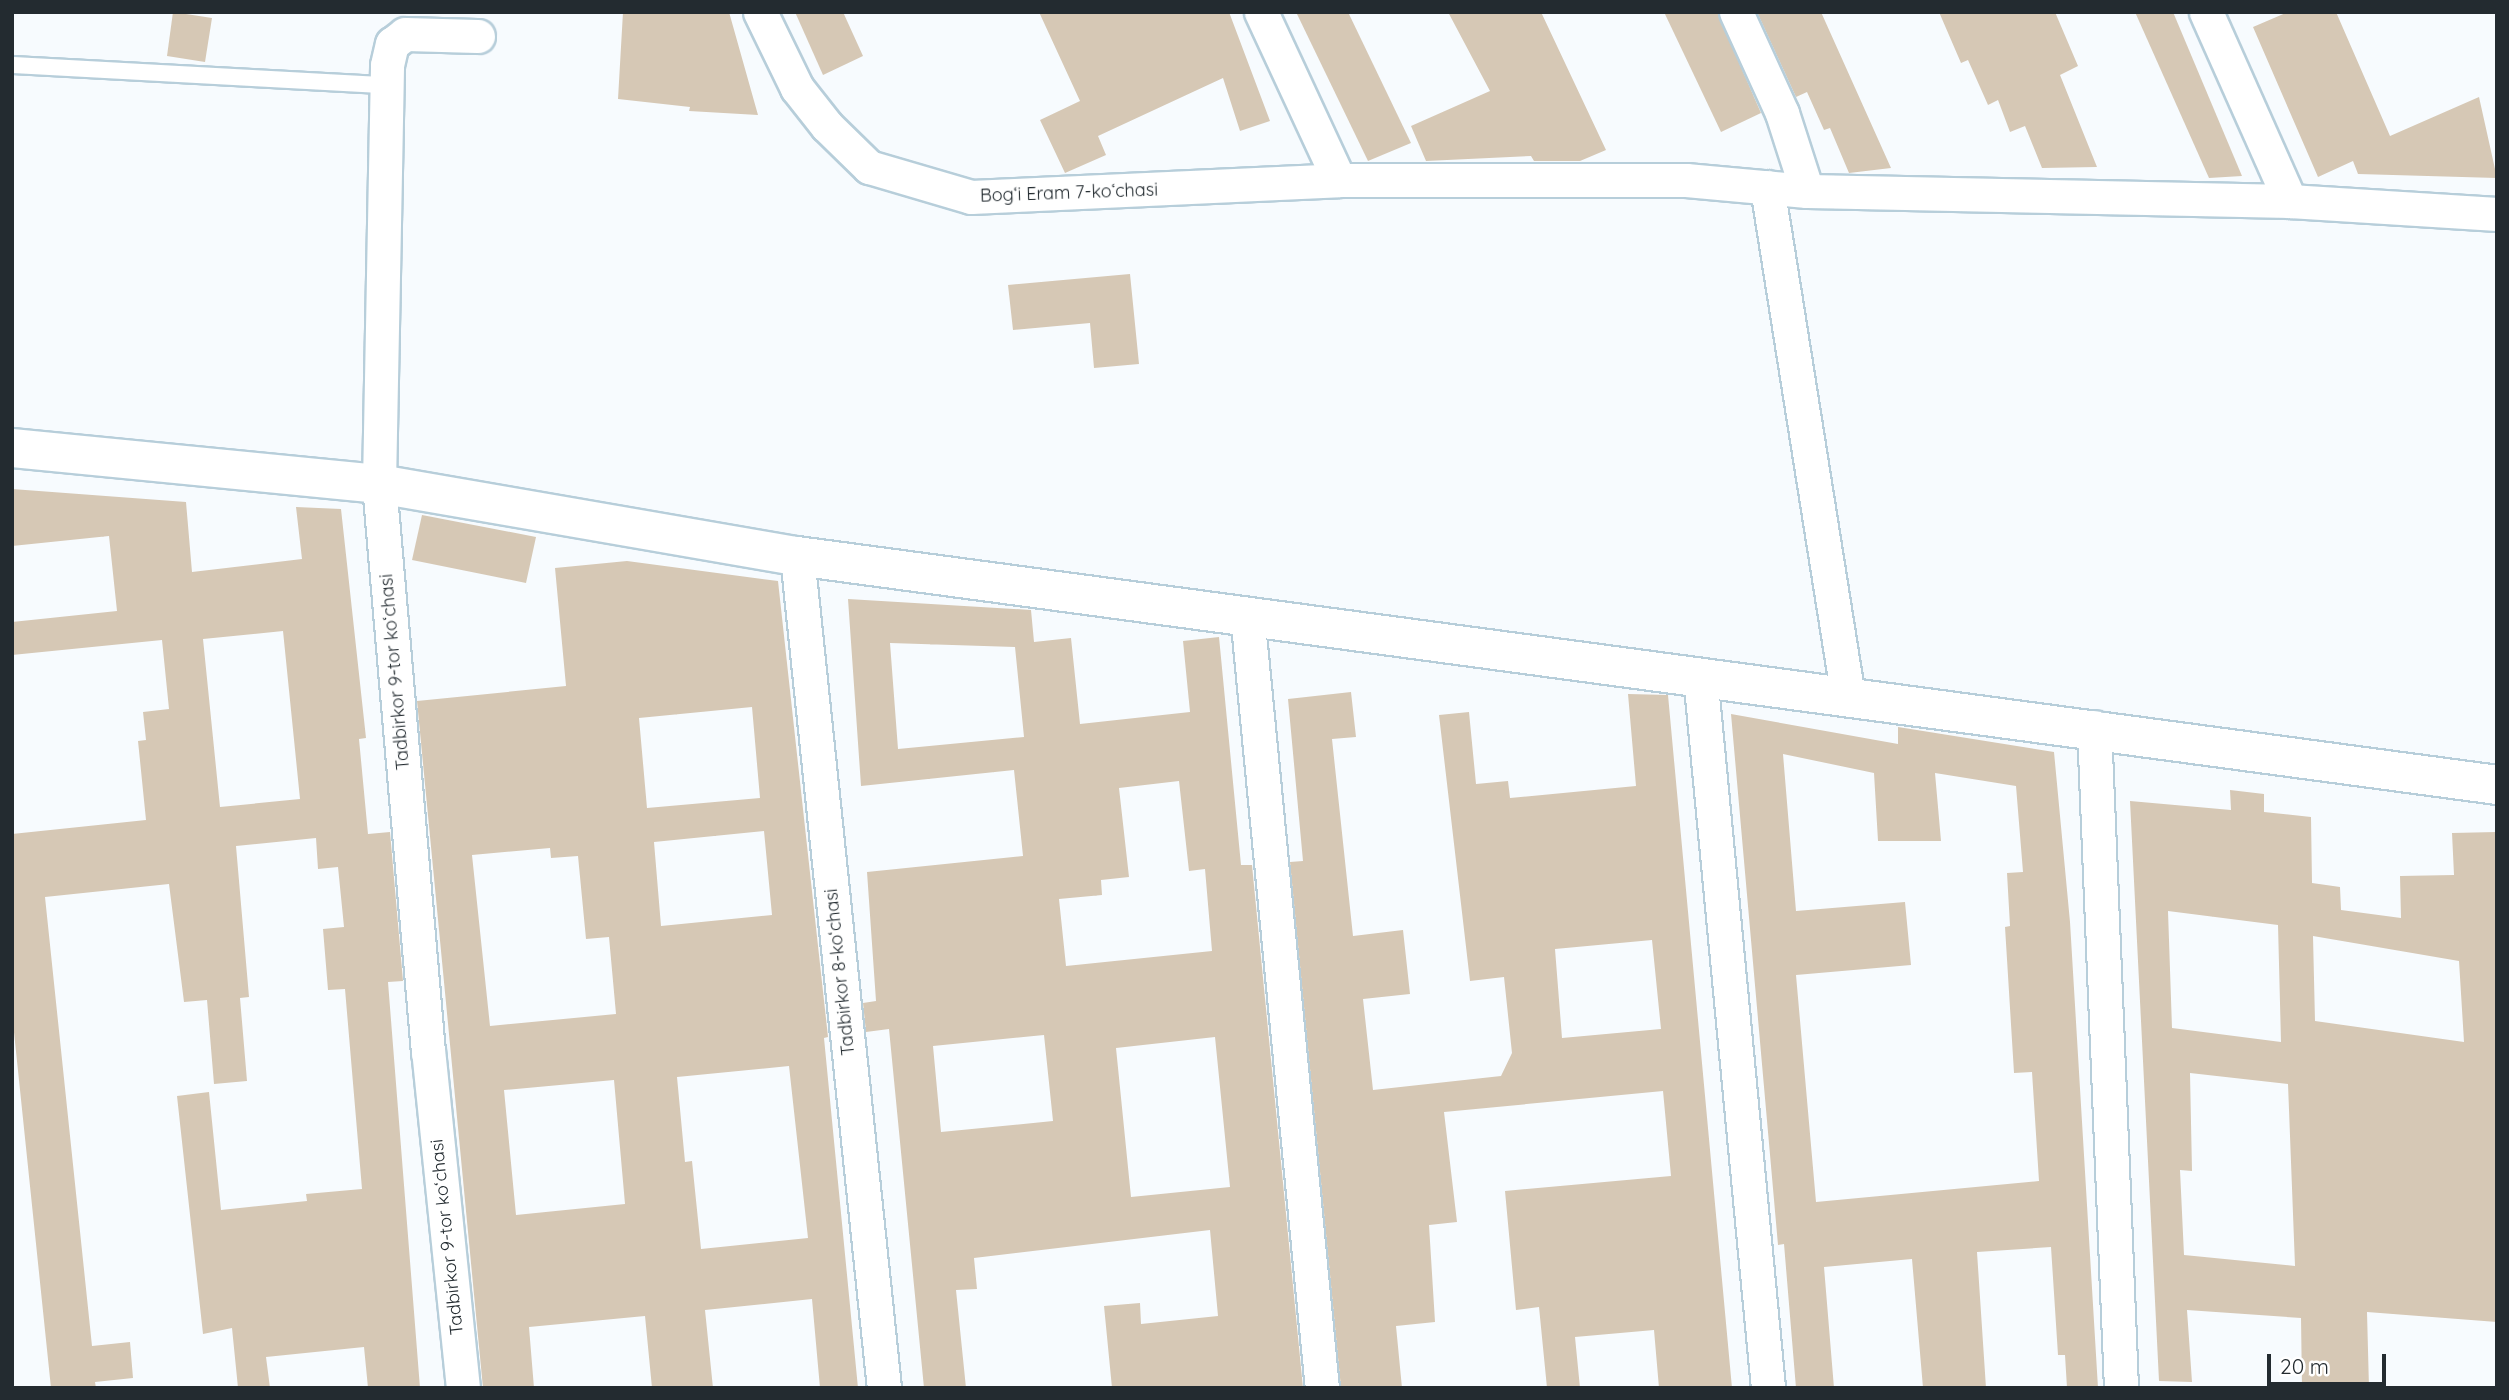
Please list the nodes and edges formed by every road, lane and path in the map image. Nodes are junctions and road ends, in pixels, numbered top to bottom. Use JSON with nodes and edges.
{"nodes":[{"id":1,"x":760,"y":12,"type":"edge"},
{"id":2,"x":1261,"y":12,"type":"edge"},
{"id":3,"x":1736,"y":12,"type":"edge"},
{"id":4,"x":2206,"y":12,"type":"edge"},
{"id":5,"x":478,"y":36,"type":"dead end"},
{"id":6,"x":12,"y":65,"type":"edge"},
{"id":7,"x":386,"y":85,"type":"junction"},
{"id":8,"x":1339,"y":180,"type":"junction"},
{"id":9,"x":1767,"y":187,"type":"junction"},
{"id":10,"x":1807,"y":191,"type":"junction"},
{"id":11,"x":2290,"y":201,"type":"junction"},
{"id":12,"x":2497,"y":214,"type":"edge"},
{"id":13,"x":12,"y":448,"type":"edge"},
{"id":14,"x":379,"y":484,"type":"junction"},
{"id":15,"x":797,"y":556,"type":"junction"},
{"id":16,"x":1247,"y":614,"type":"junction"},
{"id":17,"x":1700,"y":675,"type":"junction"},
{"id":18,"x":1848,"y":697,"type":"junction"},
{"id":19,"x":2094,"y":727,"type":"junction"},
{"id":20,"x":2497,"y":785,"type":"edge"},
{"id":21,"x":463,"y":1388,"type":"edge"},
{"id":22,"x":884,"y":1388,"type":"edge"},
{"id":23,"x":1322,"y":1388,"type":"edge"},
{"id":24,"x":1768,"y":1388,"type":"edge"},
{"id":25,"x":2122,"y":1388,"type":"edge"}],
"edges":[{"from":1,"to":8,"type":"street","name":"Bogʻi Eram 7-koʻchasi"},
{"from":2,"to":8,"type":"street"},
{"from":3,"to":10,"type":"street"},
{"from":4,"to":11,"type":"street"},
{"from":5,"to":7,"type":"street","name":"Tadbirkor 9-tor koʻchasi"},
{"from":6,"to":7,"type":"lane"},
{"from":7,"to":14,"type":"street","name":"Tadbirkor 9-tor koʻchasi"},
{"from":8,"to":9,"type":"street","name":"Bogʻi Eram 7-koʻchasi"},
{"from":9,"to":10,"type":"street","name":"Bogʻi Eram 7-koʻchasi"},
{"from":9,"to":18,"type":"street"},
{"from":10,"to":11,"type":"street","name":"Bogʻi Eram 7-koʻchasi"},
{"from":11,"to":12,"type":"street","name":"Bogʻi Eram 7-koʻchasi"},
{"from":13,"to":14,"type":"street"},
{"from":14,"to":15,"type":"street"},
{"from":14,"to":21,"type":"street","name":"Tadbirkor 9-tor koʻchasi"},
{"from":15,"to":16,"type":"street"},
{"from":15,"to":22,"type":"street","name":"Tadbirkor 8-koʻchasi"},
{"from":16,"to":17,"type":"street"},
{"from":16,"to":23,"type":"street"},
{"from":17,"to":18,"type":"street"},
{"from":17,"to":24,"type":"street"},
{"from":18,"to":19,"type":"street"},
{"from":19,"to":20,"type":"street"},
{"from":19,"to":25,"type":"street"}]}
